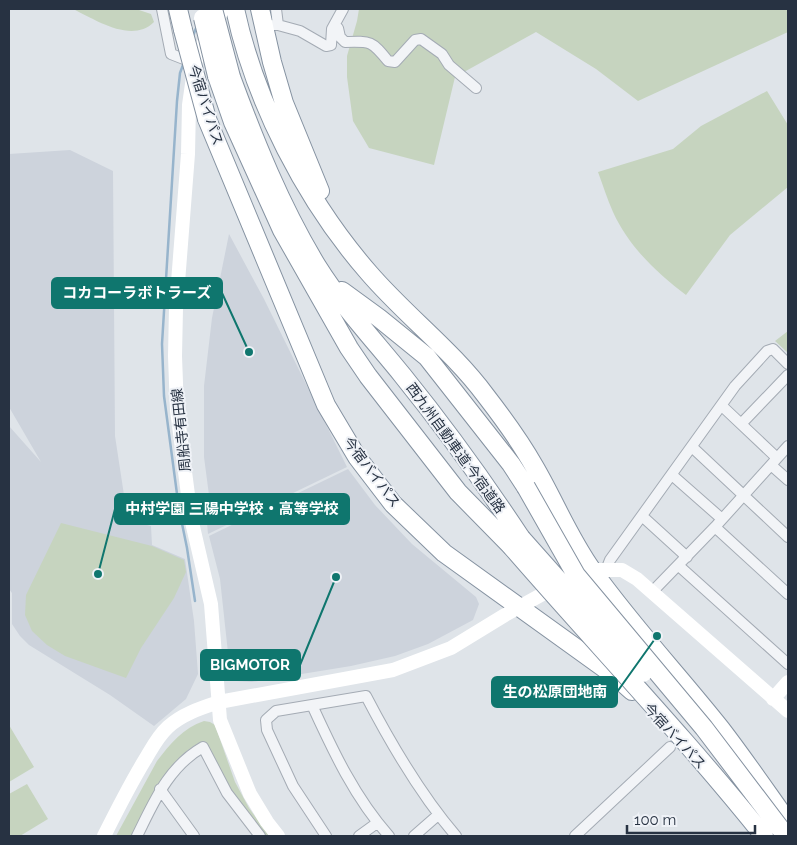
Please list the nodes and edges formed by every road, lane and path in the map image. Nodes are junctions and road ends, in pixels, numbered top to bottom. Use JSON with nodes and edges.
{"nodes":[{"id":1,"x":162,"y":9,"type":"edge"},
{"id":2,"x":178,"y":9,"type":"edge"},
{"id":3,"x":201,"y":9,"type":"edge"},
{"id":4,"x":213,"y":9,"type":"edge"},
{"id":5,"x":223,"y":9,"type":"edge"},
{"id":6,"x":276,"y":9,"type":"edge"},
{"id":7,"x":343,"y":9,"type":"edge"},
{"id":8,"x":236,"y":17,"type":"edge"},
{"id":9,"x":267,"y":19,"type":"edge"},
{"id":10,"x":334,"y":26,"type":"junction"},
{"id":11,"x":195,"y":63,"type":"junction"},
{"id":12,"x":476,"y":88,"type":"dead end"},
{"id":13,"x":246,"y":118,"type":"junction"},
{"id":14,"x":288,"y":188,"type":"dead end"},
{"id":15,"x":314,"y":273,"type":"junction"},
{"id":16,"x":362,"y":298,"type":"dead end"},
{"id":17,"x":379,"y":318,"type":"junction"},
{"id":18,"x":450,"y":356,"type":"junction"},
{"id":19,"x":788,"y":364,"type":"edge"},
{"id":20,"x":788,"y":375,"type":"edge"},
{"id":21,"x":722,"y":406,"type":"junction"},
{"id":22,"x":741,"y":424,"type":"junction"},
{"id":23,"x":788,"y":446,"type":"edge"},
{"id":24,"x":692,"y":447,"type":"junction"},
{"id":25,"x":774,"y":461,"type":"junction"},
{"id":26,"x":672,"y":475,"type":"junction"},
{"id":27,"x":788,"y":480,"type":"edge"},
{"id":28,"x":744,"y":495,"type":"junction"},
{"id":29,"x":642,"y":516,"type":"junction"},
{"id":30,"x":719,"y":523,"type":"junction"},
{"id":31,"x":788,"y":537,"type":"edge"},
{"id":32,"x":516,"y":542,"type":"junction"},
{"id":33,"x":687,"y":556,"type":"junction"},
{"id":34,"x":679,"y":566,"type":"junction"},
{"id":35,"x":599,"y":570,"type":"junction"},
{"id":36,"x":652,"y":592,"type":"junction"},
{"id":37,"x":788,"y":594,"type":"edge"},
{"id":38,"x":519,"y":608,"type":"junction"},
{"id":39,"x":788,"y":664,"type":"edge"},
{"id":40,"x":788,"y":682,"type":"edge"},
{"id":41,"x":773,"y":698,"type":"junction"},
{"id":42,"x":219,"y":702,"type":"junction"},
{"id":43,"x":312,"y":705,"type":"junction"},
{"id":44,"x":788,"y":711,"type":"edge"},
{"id":45,"x":670,"y":747,"type":"dead end"},
{"id":46,"x":160,"y":789,"type":"junction"},
{"id":47,"x":438,"y":815,"type":"junction"},
{"id":48,"x":788,"y":822,"type":"edge"},
{"id":49,"x":377,"y":823,"type":"junction"},
{"id":50,"x":104,"y":836,"type":"edge"},
{"id":51,"x":137,"y":836,"type":"edge"},
{"id":52,"x":194,"y":836,"type":"edge"},
{"id":53,"x":260,"y":836,"type":"edge"},
{"id":54,"x":278,"y":836,"type":"edge"},
{"id":55,"x":326,"y":836,"type":"edge"},
{"id":56,"x":359,"y":836,"type":"edge"},
{"id":57,"x":388,"y":836,"type":"edge"},
{"id":58,"x":414,"y":836,"type":"edge"},
{"id":59,"x":456,"y":836,"type":"edge"},
{"id":60,"x":575,"y":836,"type":"edge"},
{"id":61,"x":759,"y":836,"type":"edge"},
{"id":62,"x":764,"y":836,"type":"edge"},
{"id":63,"x":784,"y":836,"type":"edge"}],
"edges":[{"from":1,"to":11,"type":"street"},
{"from":2,"to":38,"type":"highway","name":"今宿バイパス","bridge":true},
{"from":3,"to":15,"type":"highway","name":"西九州自動車道;今宿道路","bridge":true},
{"from":4,"to":13,"type":"highway","name":"西九州自動車道;今宿道路","bridge":true},
{"from":5,"to":11,"type":"main road","name":"周船寺有田線"},
{"from":6,"to":9,"type":"street"},
{"from":7,"to":10,"type":"street"},
{"from":8,"to":18,"type":"highway"},
{"from":9,"to":10,"type":"street"},
{"from":9,"to":18,"type":"highway"},
{"from":10,"to":12,"type":"street"},
{"from":11,"to":42,"type":"main road","name":"周船寺有田線"},
{"from":13,"to":14,"type":"highway"},
{"from":13,"to":15,"type":"highway","name":"西九州自動車道;今宿道路"},
{"from":15,"to":17,"type":"highway"},
{"from":15,"to":32,"type":"highway","name":"西九州自動車道;今宿道路"},
{"from":15,"to":32,"type":"highway","name":"西九州自動車道;今宿道路"},
{"from":16,"to":17,"type":"highway"},
{"from":17,"to":63,"type":"highway","bridge":true},
{"from":18,"to":35,"type":"highway"},
{"from":19,"to":21,"type":"street"},
{"from":20,"to":22,"type":"street"},
{"from":21,"to":22,"type":"street"},
{"from":21,"to":24,"type":"street"},
{"from":22,"to":25,"type":"street"},
{"from":23,"to":25,"type":"street"},
{"from":24,"to":26,"type":"street"},
{"from":24,"to":28,"type":"street"},
{"from":25,"to":27,"type":"street"},
{"from":25,"to":28,"type":"street"},
{"from":26,"to":29,"type":"street"},
{"from":26,"to":30,"type":"street"},
{"from":28,"to":30,"type":"street"},
{"from":28,"to":31,"type":"street"},
{"from":29,"to":33,"type":"street"},
{"from":29,"to":35,"type":"street"},
{"from":30,"to":33,"type":"street"},
{"from":30,"to":37,"type":"street"},
{"from":32,"to":62,"type":"highway","name":"西九州自動車道;今宿道路","bridge":true},
{"from":32,"to":63,"type":"highway","name":"西九州自動車道;今宿道路","bridge":true},
{"from":33,"to":34,"type":"street"},
{"from":34,"to":36,"type":"street"},
{"from":34,"to":39,"type":"street"},
{"from":35,"to":36,"type":"main road"},
{"from":35,"to":38,"type":"main road"},
{"from":35,"to":48,"type":"highway"},
{"from":36,"to":41,"type":"main road"},
{"from":38,"to":42,"type":"main road"},
{"from":38,"to":61,"type":"highway","name":"今宿バイパス"},
{"from":40,"to":41,"type":"main road"},
{"from":41,"to":44,"type":"main road"},
{"from":42,"to":50,"type":"main road"},
{"from":42,"to":54,"type":"main road","name":"周船寺有田線"},
{"from":43,"to":47,"type":"street"},
{"from":43,"to":49,"type":"street"},
{"from":43,"to":55,"type":"street"},
{"from":45,"to":60,"type":"street"},
{"from":46,"to":51,"type":"street"},
{"from":46,"to":52,"type":"street"},
{"from":46,"to":53,"type":"street"},
{"from":47,"to":58,"type":"street"},
{"from":47,"to":59,"type":"street"},
{"from":49,"to":56,"type":"street"},
{"from":49,"to":57,"type":"street"}]}
